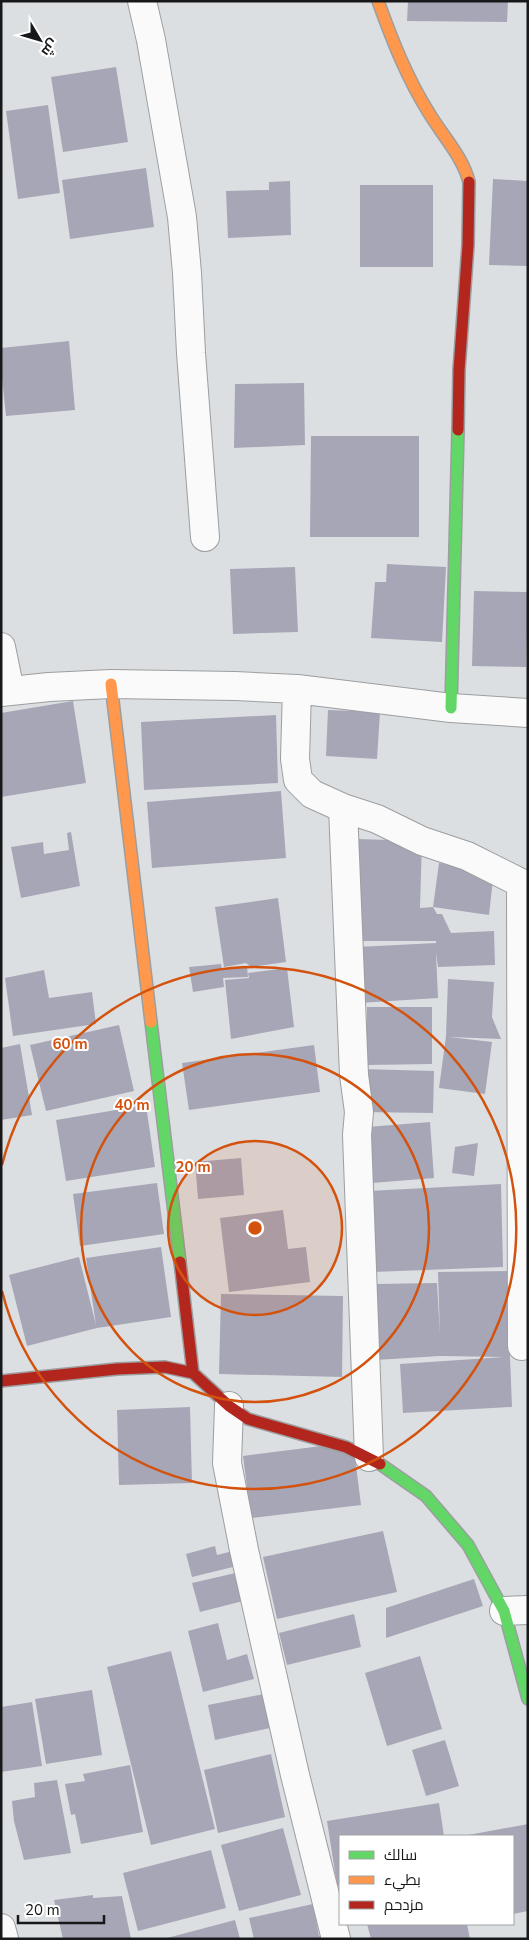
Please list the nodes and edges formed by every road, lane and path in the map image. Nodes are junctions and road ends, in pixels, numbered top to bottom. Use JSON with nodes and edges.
{"nodes":[{"id":1,"x":142,"y":1,"type":"edge"},
{"id":2,"x":378,"y":1,"type":"edge"},
{"id":3,"x":205,"y":537,"type":"dead end"},
{"id":4,"x":1,"y":647,"type":"edge"},
{"id":5,"x":110,"y":684,"type":"junction"},
{"id":6,"x":297,"y":689,"type":"junction"},
{"id":7,"x":5,"y":692,"type":"edge"},
{"id":8,"x":451,"y":708,"type":"junction"},
{"id":9,"x":528,"y":714,"type":"edge"},
{"id":10,"x":343,"y":808,"type":"junction"},
{"id":11,"x":524,"y":883,"type":"edge"},
{"id":12,"x":522,"y":1346,"type":"dead end"},
{"id":13,"x":193,"y":1373,"type":"junction"},
{"id":14,"x":1,"y":1381,"type":"edge"},
{"id":15,"x":229,"y":1406,"type":"junction"},
{"id":16,"x":369,"y":1457,"type":"junction"},
{"id":17,"x":516,"y":1610,"type":"edge"},
{"id":18,"x":528,"y":1699,"type":"edge"},
{"id":19,"x":1,"y":1928,"type":"edge"},
{"id":20,"x":4,"y":1939,"type":"edge"},
{"id":21,"x":336,"y":1939,"type":"edge"}],
"edges":[{"from":1,"to":3,"type":"street"},
{"from":2,"to":8,"type":"street"},
{"from":4,"to":7,"type":"street"},
{"from":5,"to":6,"type":"street"},
{"from":5,"to":7,"type":"street"},
{"from":5,"to":13,"type":"street"},
{"from":6,"to":8,"type":"street"},
{"from":6,"to":10,"type":"street"},
{"from":8,"to":9,"type":"street"},
{"from":10,"to":11,"type":"street"},
{"from":10,"to":16,"type":"street"},
{"from":11,"to":12,"type":"street"},
{"from":13,"to":14,"type":"street"},
{"from":13,"to":15,"type":"street"},
{"from":15,"to":16,"type":"street"},
{"from":15,"to":21,"type":"street"},
{"from":16,"to":17,"type":"street"},
{"from":17,"to":18,"type":"street"},
{"from":19,"to":20,"type":"street"}]}
